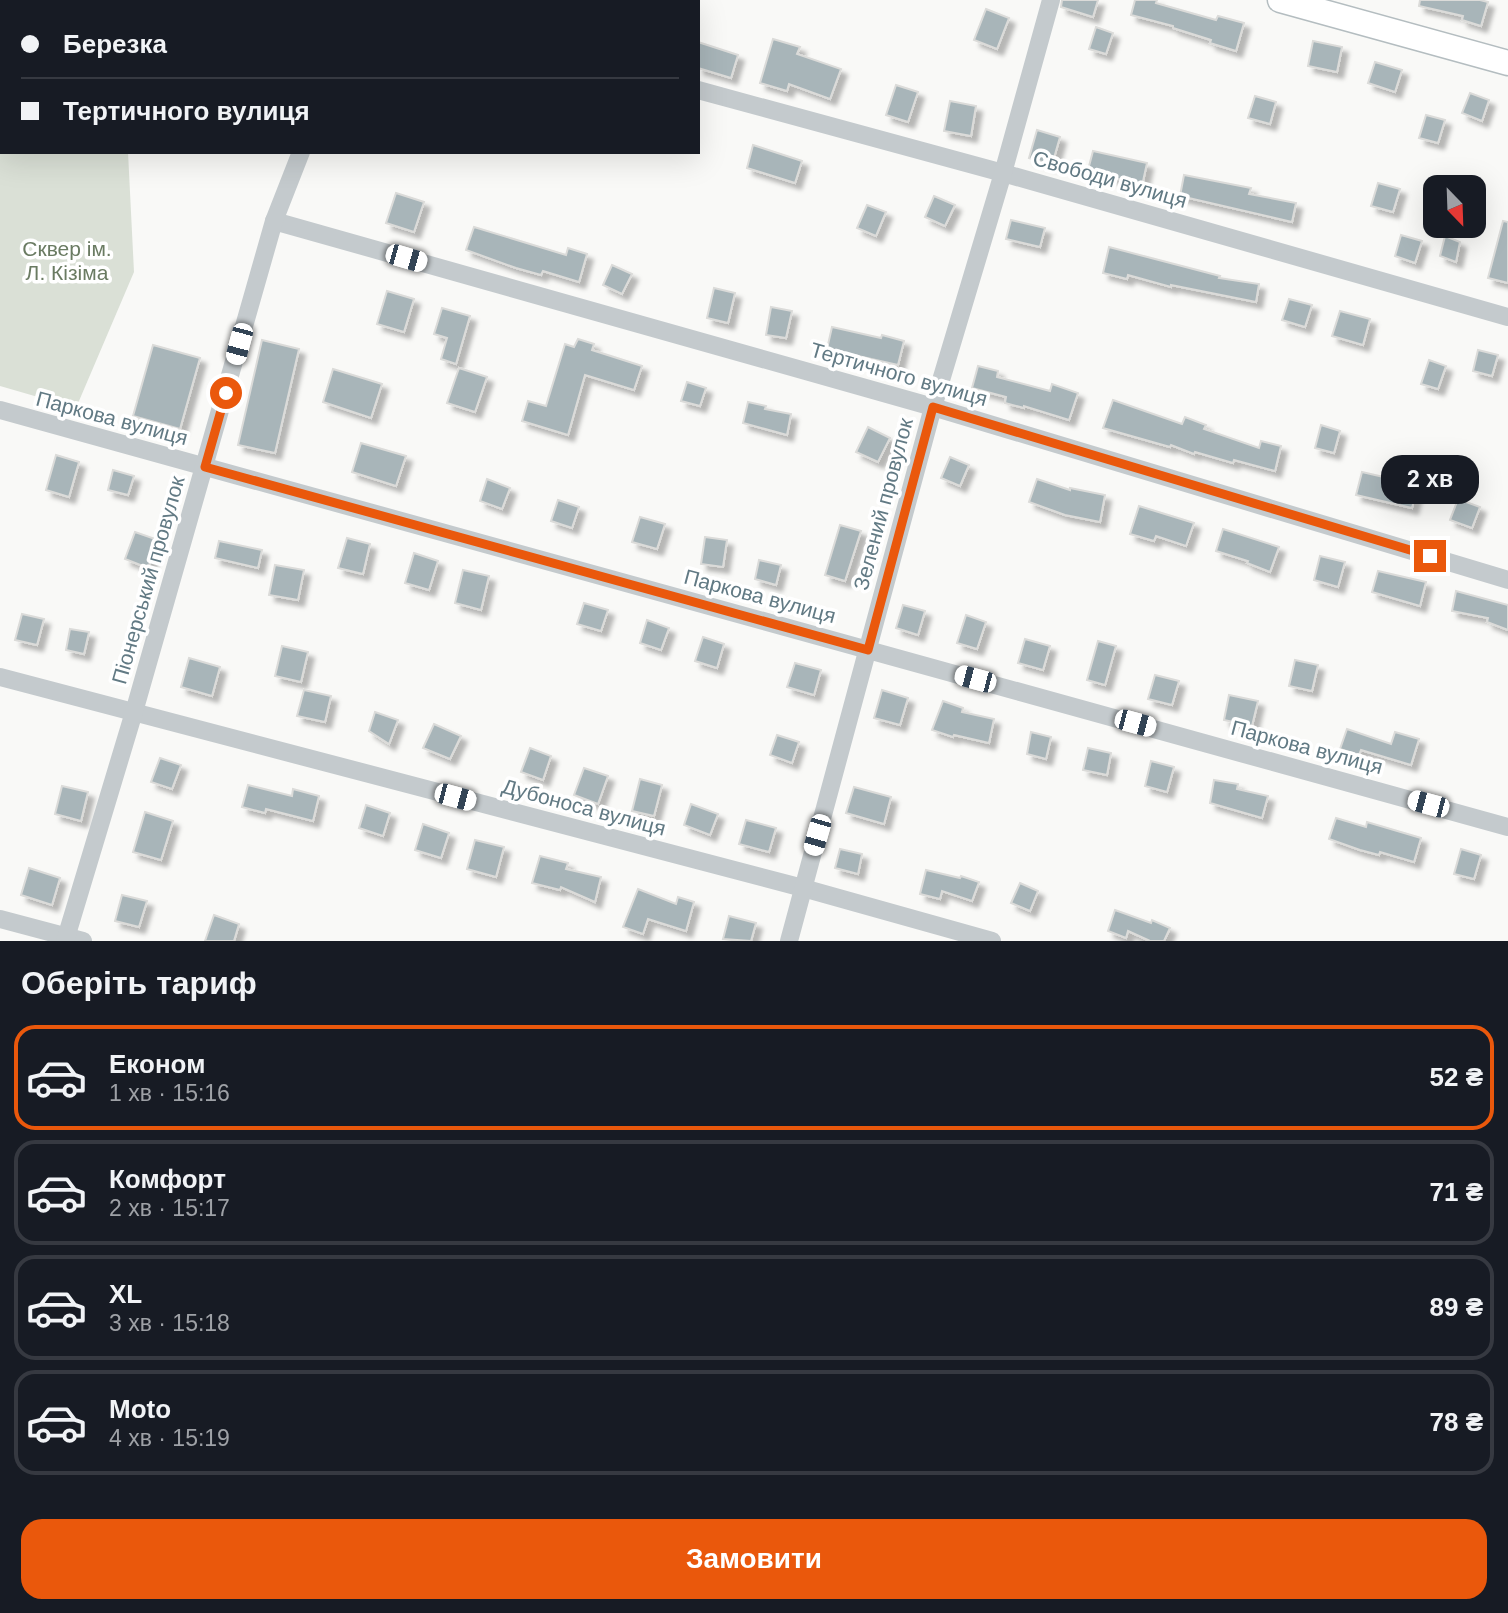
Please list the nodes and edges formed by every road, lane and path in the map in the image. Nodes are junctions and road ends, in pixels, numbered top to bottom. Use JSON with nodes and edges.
{"nodes":[{"id":1,"x":1051,"y":0,"type":"edge"},
{"id":2,"x":1280,"y":0,"type":"edge"},
{"id":3,"x":1508,"y":64,"type":"edge"},
{"id":4,"x":700,"y":91,"type":"edge"},
{"id":5,"x":300,"y":154,"type":"edge"},
{"id":6,"x":1003,"y":173,"type":"junction"},
{"id":7,"x":274,"y":221,"type":"junction"},
{"id":8,"x":1508,"y":317,"type":"edge"},
{"id":9,"x":933,"y":407,"type":"junction"},
{"id":10,"x":0,"y":410,"type":"edge"},
{"id":11,"x":205,"y":467,"type":"junction"},
{"id":12,"x":1508,"y":580,"type":"edge"},
{"id":13,"x":868,"y":650,"type":"junction"},
{"id":14,"x":0,"y":677,"type":"edge"},
{"id":15,"x":134,"y":712,"type":"junction"},
{"id":16,"x":1508,"y":827,"type":"edge"},
{"id":17,"x":803,"y":888,"type":"junction"},
{"id":18,"x":0,"y":919,"type":"edge"},
{"id":19,"x":71,"y":939,"type":"edge"},
{"id":20,"x":789,"y":941,"type":"edge"},
{"id":21,"x":992,"y":941,"type":"edge"}],
"edges":[{"from":1,"to":6,"type":"street","name":"Зелений провулок"},
{"from":2,"to":3,"type":"main road"},
{"from":4,"to":6,"type":"street","name":"Свободи вулиця"},
{"from":5,"to":7,"type":"street","name":"Піонерський провулок"},
{"from":6,"to":8,"type":"street","name":"Свободи вулиця"},
{"from":6,"to":9,"type":"street","name":"Зелений провулок"},
{"from":7,"to":9,"type":"street","name":"Тертичного вулиця"},
{"from":7,"to":11,"type":"street","name":"Піонерський провулок"},
{"from":9,"to":12,"type":"street","name":"Тертичного вулиця"},
{"from":9,"to":13,"type":"street","name":"Зелений провулок"},
{"from":10,"to":11,"type":"street","name":"Паркова вулиця"},
{"from":11,"to":13,"type":"street","name":"Паркова вулиця"},
{"from":11,"to":15,"type":"street","name":"Піонерський провулок"},
{"from":13,"to":16,"type":"street","name":"Паркова вулиця"},
{"from":13,"to":17,"type":"street","name":"Зелений провулок"},
{"from":14,"to":15,"type":"street","name":"Дубоноса вулиця"},
{"from":15,"to":17,"type":"street","name":"Дубоноса вулиця"},
{"from":15,"to":19,"type":"street","name":"Піонерський провулок"},
{"from":17,"to":20,"type":"street","name":"Зелений провулок"},
{"from":17,"to":21,"type":"street","name":"Дубоноса вулиця"},
{"from":18,"to":19,"type":"street"}]}
